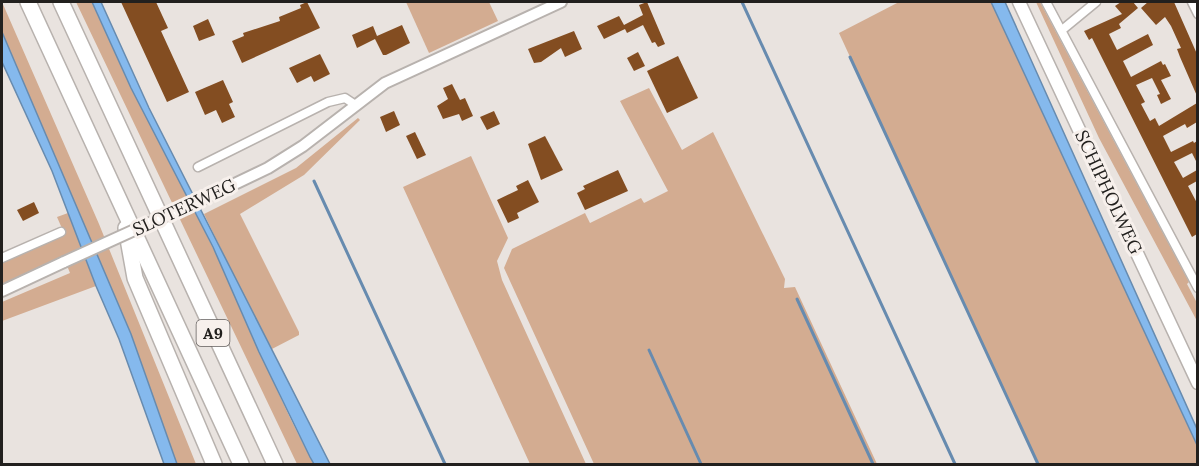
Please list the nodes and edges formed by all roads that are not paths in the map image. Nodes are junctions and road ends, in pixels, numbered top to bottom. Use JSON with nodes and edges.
{"nodes":[{"id":1,"x":28,"y":2,"type":"edge"},
{"id":2,"x":60,"y":2,"type":"edge"},
{"id":3,"x":561,"y":2,"type":"edge"},
{"id":4,"x":1019,"y":2,"type":"edge"},
{"id":5,"x":1046,"y":2,"type":"edge"},
{"id":6,"x":1096,"y":2,"type":"edge"},
{"id":7,"x":1192,"y":2,"type":"edge"},
{"id":8,"x":1197,"y":14,"type":"edge"},
{"id":9,"x":1062,"y":30,"type":"junction"},
{"id":10,"x":354,"y":104,"type":"junction"},
{"id":11,"x":198,"y":167,"type":"dead end"},
{"id":12,"x":121,"y":204,"type":"junction"},
{"id":13,"x":60,"y":232,"type":"dead end"},
{"id":14,"x":2,"y":258,"type":"edge"},
{"id":15,"x":1197,"y":288,"type":"edge"},
{"id":16,"x":2,"y":291,"type":"edge"},
{"id":17,"x":1197,"y":383,"type":"edge"},
{"id":18,"x":214,"y":465,"type":"edge"},
{"id":19,"x":242,"y":465,"type":"edge"},
{"id":20,"x":275,"y":465,"type":"edge"}],
"edges":[{"from":1,"to":12,"type":"highway","number":"A9"},
{"from":2,"to":20,"type":"highway","number":"A9"},
{"from":3,"to":10,"type":"street","name":"SLOTERWEG"},
{"from":4,"to":17,"type":"main road","name":"SCHIPHOLWEG"},
{"from":5,"to":9,"type":"street","name":"SCHIPHOLWEG"},
{"from":6,"to":9,"type":"street"},
{"from":7,"to":8,"type":"street"},
{"from":9,"to":15,"type":"street","name":"SCHIPHOLWEG"},
{"from":10,"to":11,"type":"street","name":"SLOTERWEG"},
{"from":10,"to":16,"type":"street","name":"SLOTERWEG","bridge":true},
{"from":12,"to":18,"type":"highway","number":"A9"},
{"from":12,"to":19,"type":"highway","number":"A9"},
{"from":13,"to":14,"type":"street"}]}
